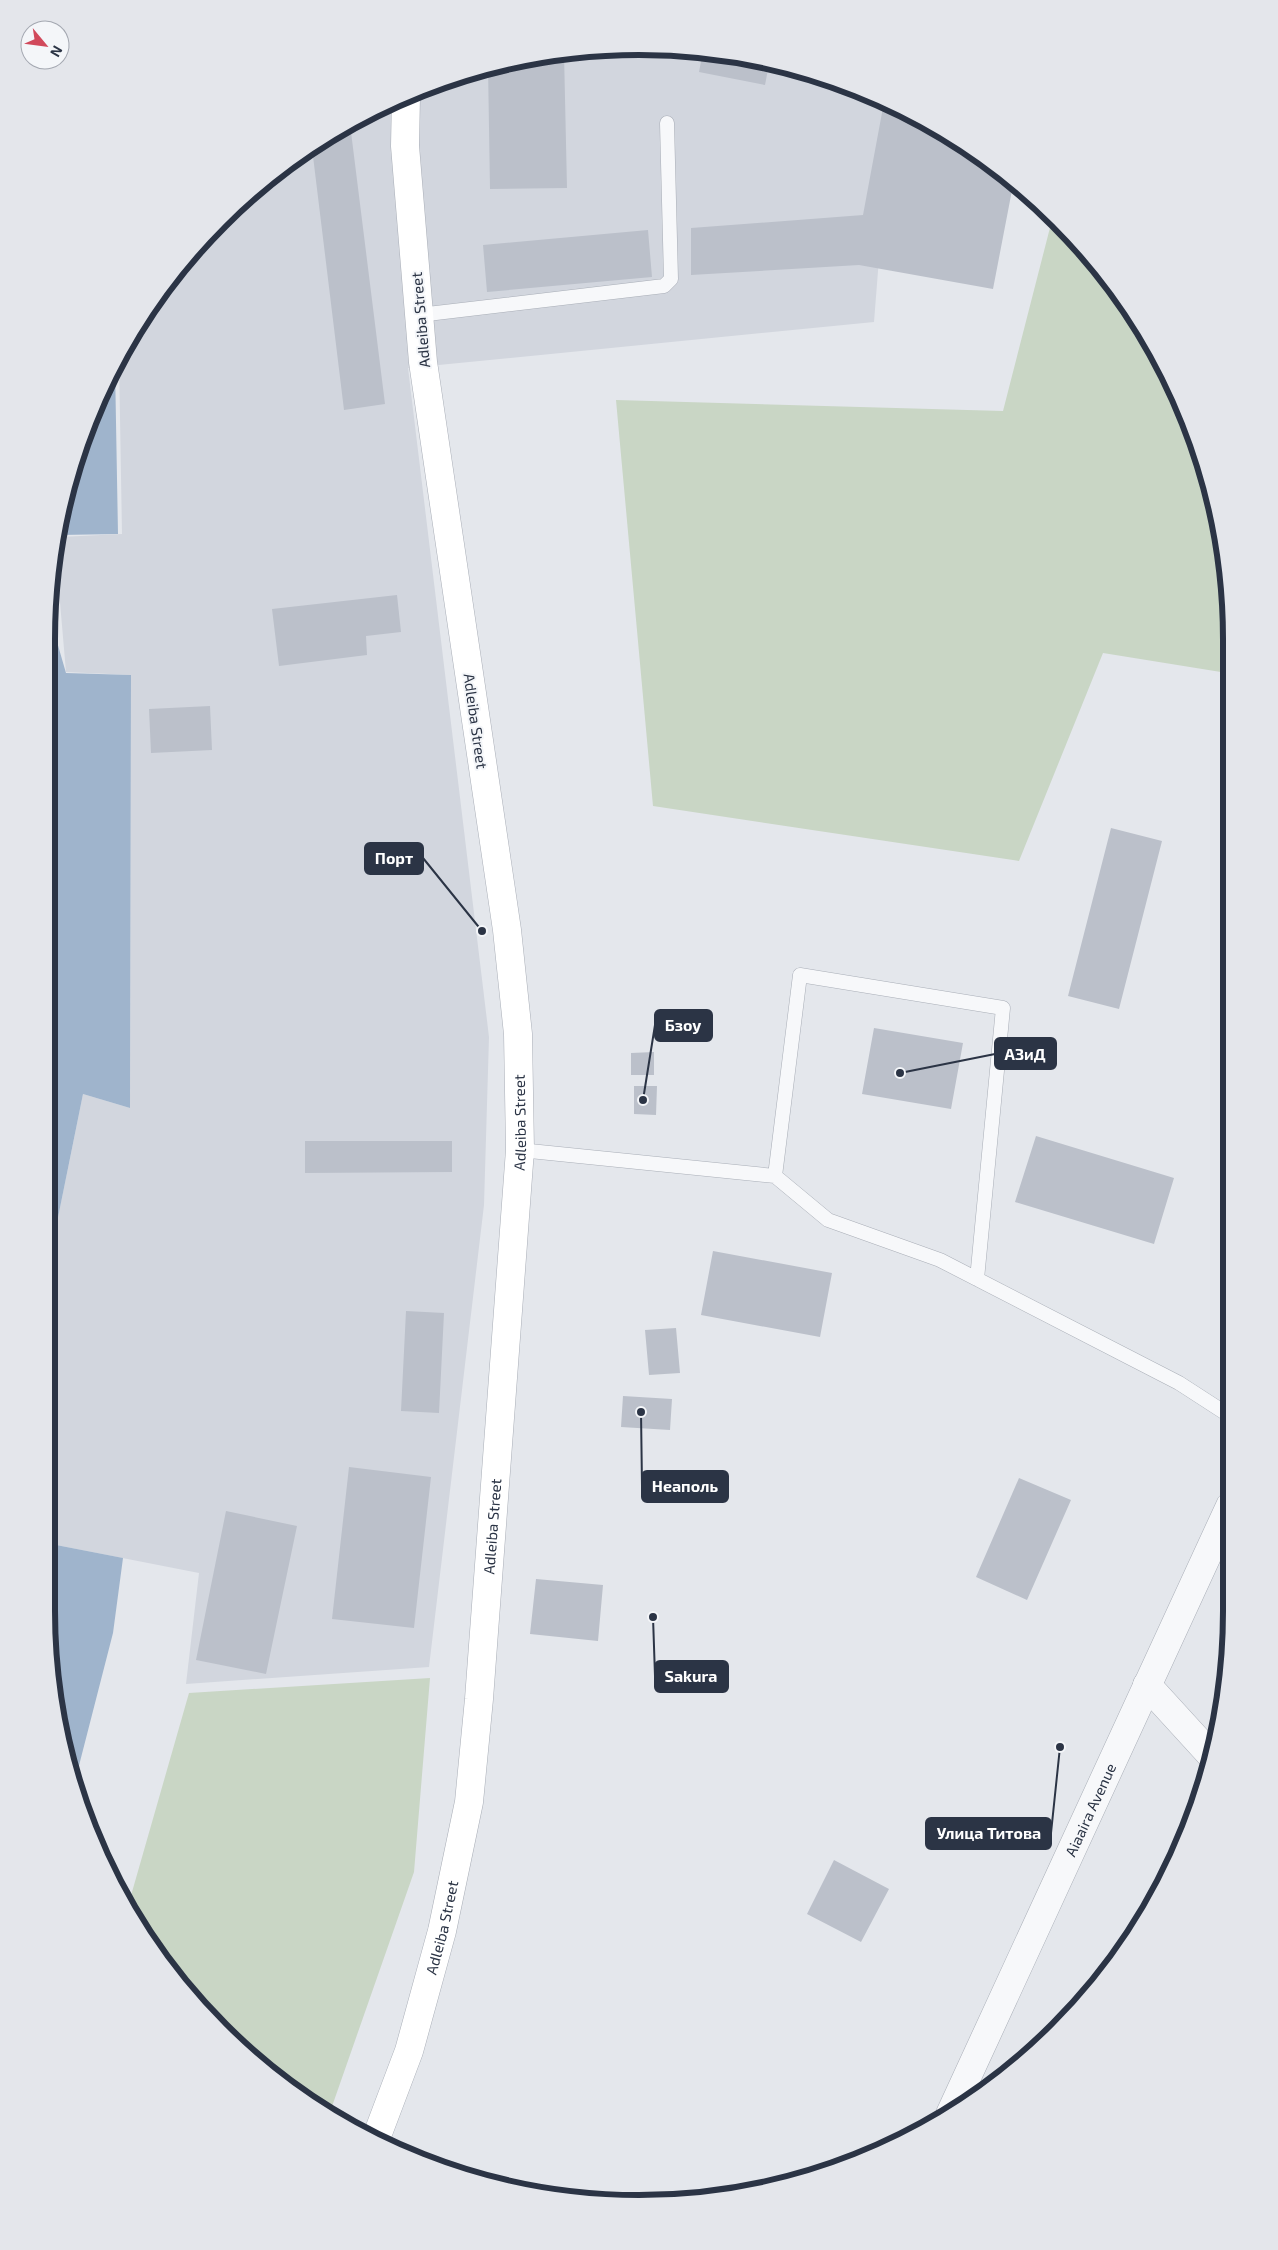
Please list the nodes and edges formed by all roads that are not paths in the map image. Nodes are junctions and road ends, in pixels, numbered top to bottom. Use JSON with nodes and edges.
{"nodes":[{"id":1,"x":406,"y":104,"type":"edge"},
{"id":2,"x":667,"y":124,"type":"dead end"},
{"id":3,"x":419,"y":315,"type":"junction"},
{"id":4,"x":520,"y":1150,"type":"junction"},
{"id":5,"x":776,"y":1176,"type":"junction"},
{"id":6,"x":977,"y":1279,"type":"junction"},
{"id":7,"x":1223,"y":1411,"type":"edge"},
{"id":8,"x":1223,"y":1521,"type":"edge"},
{"id":9,"x":1147,"y":1685,"type":"junction"},
{"id":10,"x":1206,"y":1750,"type":"edge"},
{"id":11,"x":956,"y":2102,"type":"edge"},
{"id":12,"x":378,"y":2133,"type":"edge"}],
"edges":[{"from":1,"to":3,"type":"main road","name":"Adleiba Street"},
{"from":2,"to":3,"type":"lane"},
{"from":3,"to":4,"type":"main road","name":"Adleiba Street"},
{"from":4,"to":5,"type":"lane"},
{"from":4,"to":12,"type":"main road","name":"Adleiba Street"},
{"from":5,"to":6,"type":"lane"},
{"from":5,"to":6,"type":"lane"},
{"from":6,"to":7,"type":"lane"},
{"from":8,"to":9,"type":"street","name":"Aiaaira Avenue"},
{"from":9,"to":10,"type":"street"},
{"from":9,"to":11,"type":"street","name":"Aiaaira Avenue"}]}
